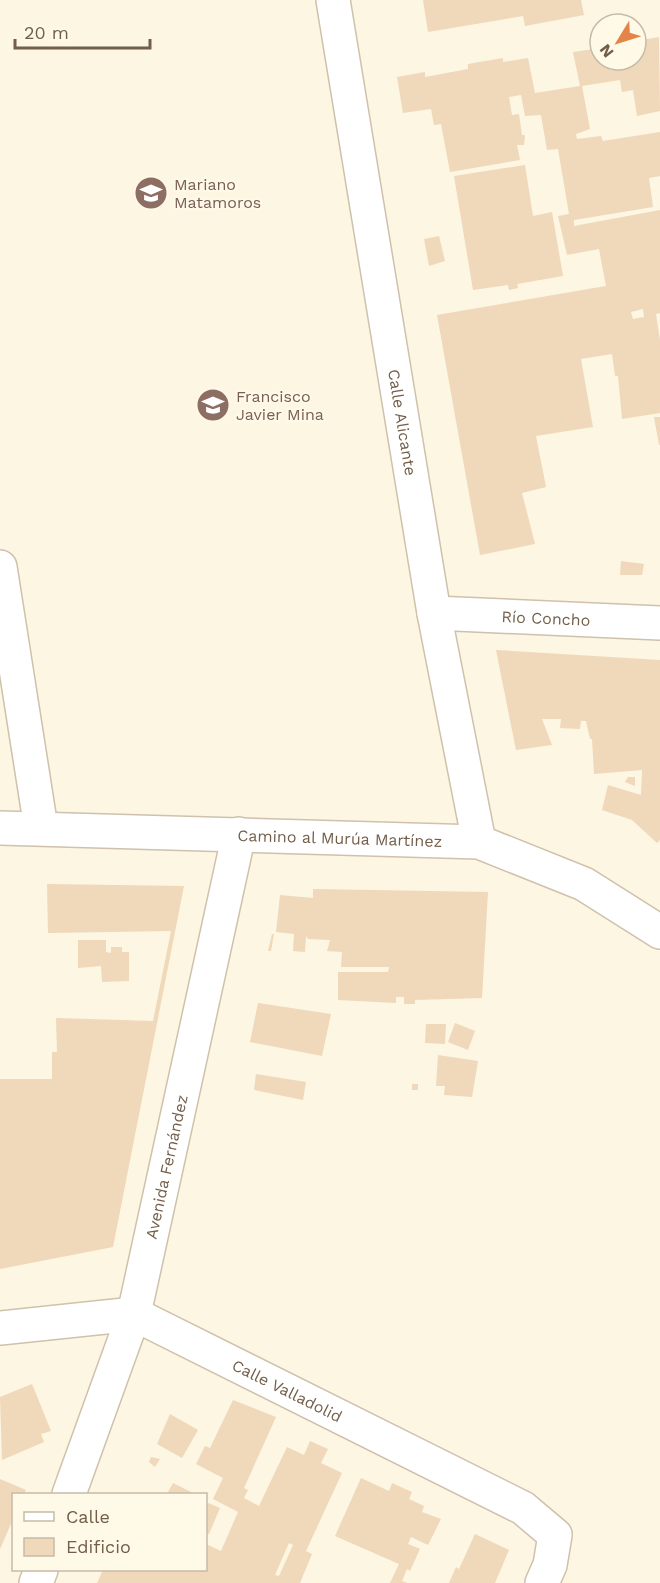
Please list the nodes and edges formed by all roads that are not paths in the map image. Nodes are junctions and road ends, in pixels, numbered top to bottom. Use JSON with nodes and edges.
{"nodes":[{"id":1,"x":333,"y":0,"type":"edge"},
{"id":2,"x":0,"y":567,"type":"edge"},
{"id":3,"x":434,"y":613,"type":"junction"},
{"id":4,"x":660,"y":623,"type":"edge"},
{"id":5,"x":0,"y":828,"type":"edge"},
{"id":6,"x":41,"y":828,"type":"junction"},
{"id":7,"x":239,"y":834,"type":"junction"},
{"id":8,"x":479,"y":842,"type":"junction"},
{"id":9,"x":660,"y":932,"type":"edge"},
{"id":10,"x":134,"y":1314,"type":"junction"},
{"id":11,"x":0,"y":1328,"type":"edge"},
{"id":12,"x":69,"y":1493,"type":"edge"},
{"id":13,"x":542,"y":1583,"type":"edge"}],
"edges":[{"from":1,"to":3,"type":"street","name":"Calle Alicante"},
{"from":2,"to":6,"type":"street"},
{"from":3,"to":4,"type":"street","name":"Río Concho"},
{"from":3,"to":8,"type":"street","name":"Calle Alicante"},
{"from":5,"to":6,"type":"street","name":"Camino al Murúa Martínez"},
{"from":6,"to":7,"type":"street","name":"Camino al Murúa Martínez"},
{"from":7,"to":8,"type":"street","name":"Camino al Murúa Martínez"},
{"from":7,"to":10,"type":"street","name":"Avenida Fernández"},
{"from":8,"to":9,"type":"street","name":"Camino al Murúa Martínez"},
{"from":10,"to":11,"type":"street"},
{"from":10,"to":12,"type":"street","name":"Avenida Fernández"},
{"from":10,"to":13,"type":"street","name":"Calle Valladolid"}]}
